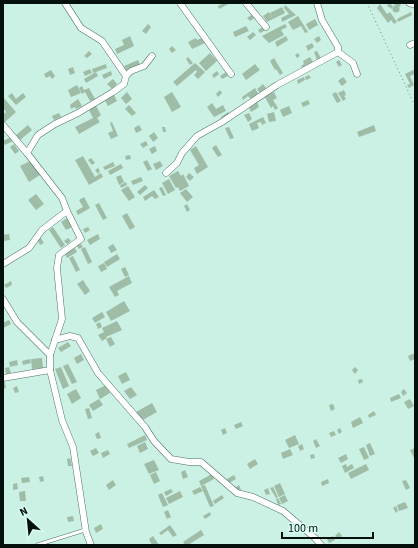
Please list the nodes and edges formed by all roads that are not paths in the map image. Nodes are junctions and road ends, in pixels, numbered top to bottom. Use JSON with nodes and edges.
{"nodes":[{"id":1,"x":65,"y":3,"type":"edge"},
{"id":2,"x":180,"y":3,"type":"edge"},
{"id":3,"x":246,"y":3,"type":"edge"},
{"id":4,"x":317,"y":3,"type":"edge"},
{"id":5,"x":409,"y":3,"type":"edge"},
{"id":6,"x":415,"y":5,"type":"edge"},
{"id":7,"x":266,"y":27,"type":"dead end"},
{"id":8,"x":338,"y":52,"type":"junction"},
{"id":9,"x":152,"y":56,"type":"dead end"},
{"id":10,"x":232,"y":74,"type":"dead end"},
{"id":11,"x":357,"y":74,"type":"dead end"},
{"id":12,"x":126,"y":76,"type":"junction"},
{"id":13,"x":3,"y":124,"type":"edge"},
{"id":14,"x":27,"y":153,"type":"junction"},
{"id":15,"x":166,"y":173,"type":"dead end"},
{"id":16,"x":67,"y":211,"type":"junction"},
{"id":17,"x":3,"y":264,"type":"edge"},
{"id":18,"x":3,"y":299,"type":"edge"},
{"id":19,"x":55,"y":340,"type":"junction"},
{"id":20,"x":50,"y":355,"type":"junction"},
{"id":21,"x":50,"y":370,"type":"junction"},
{"id":22,"x":3,"y":378,"type":"edge"},
{"id":23,"x":85,"y":529,"type":"junction"},
{"id":24,"x":37,"y":545,"type":"edge"},
{"id":25,"x":91,"y":545,"type":"edge"},
{"id":26,"x":321,"y":545,"type":"edge"}],
"edges":[{"from":1,"to":12,"type":"street"},
{"from":2,"to":10,"type":"street"},
{"from":3,"to":7,"type":"street"},
{"from":4,"to":8,"type":"street"},
{"from":5,"to":6,"type":"street"},
{"from":8,"to":11,"type":"street"},
{"from":8,"to":15,"type":"street"},
{"from":9,"to":12,"type":"street"},
{"from":12,"to":14,"type":"street"},
{"from":13,"to":14,"type":"street"},
{"from":14,"to":16,"type":"street"},
{"from":16,"to":17,"type":"street"},
{"from":16,"to":19,"type":"street"},
{"from":18,"to":20,"type":"street"},
{"from":19,"to":20,"type":"street"},
{"from":19,"to":26,"type":"street"},
{"from":20,"to":21,"type":"street"},
{"from":21,"to":22,"type":"street"},
{"from":21,"to":23,"type":"street"},
{"from":23,"to":24,"type":"lane"},
{"from":23,"to":25,"type":"street"}]}
